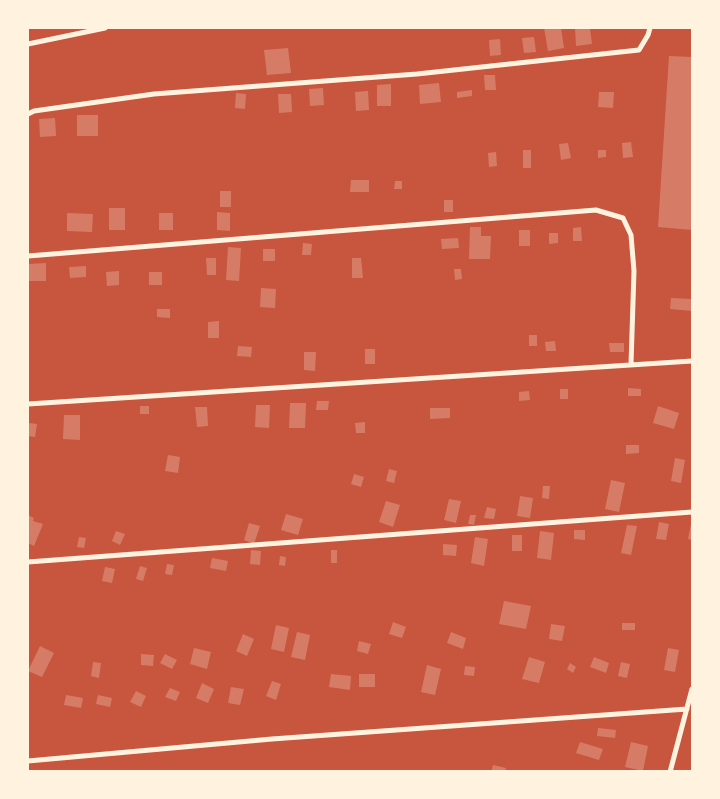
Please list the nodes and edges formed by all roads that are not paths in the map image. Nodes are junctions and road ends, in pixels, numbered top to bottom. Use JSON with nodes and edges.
{"nodes":[{"id":1,"x":105,"y":28,"type":"edge"},
{"id":2,"x":650,"y":28,"type":"edge"},
{"id":3,"x":28,"y":44,"type":"edge"},
{"id":4,"x":28,"y":114,"type":"edge"},
{"id":5,"x":28,"y":256,"type":"edge"},
{"id":6,"x":692,"y":361,"type":"edge"},
{"id":7,"x":631,"y":364,"type":"junction"},
{"id":8,"x":28,"y":404,"type":"edge"},
{"id":9,"x":692,"y":512,"type":"edge"},
{"id":10,"x":28,"y":562,"type":"edge"},
{"id":11,"x":692,"y":689,"type":"edge"},
{"id":12,"x":687,"y":709,"type":"junction"},
{"id":13,"x":28,"y":761,"type":"edge"},
{"id":14,"x":670,"y":772,"type":"edge"}],
"edges":[{"from":1,"to":3,"type":"street"},
{"from":2,"to":4,"type":"street"},
{"from":5,"to":7,"type":"street"},
{"from":6,"to":7,"type":"street"},
{"from":7,"to":8,"type":"street"},
{"from":9,"to":10,"type":"street"},
{"from":11,"to":12,"type":"street"},
{"from":12,"to":13,"type":"street"},
{"from":12,"to":14,"type":"street"}]}
